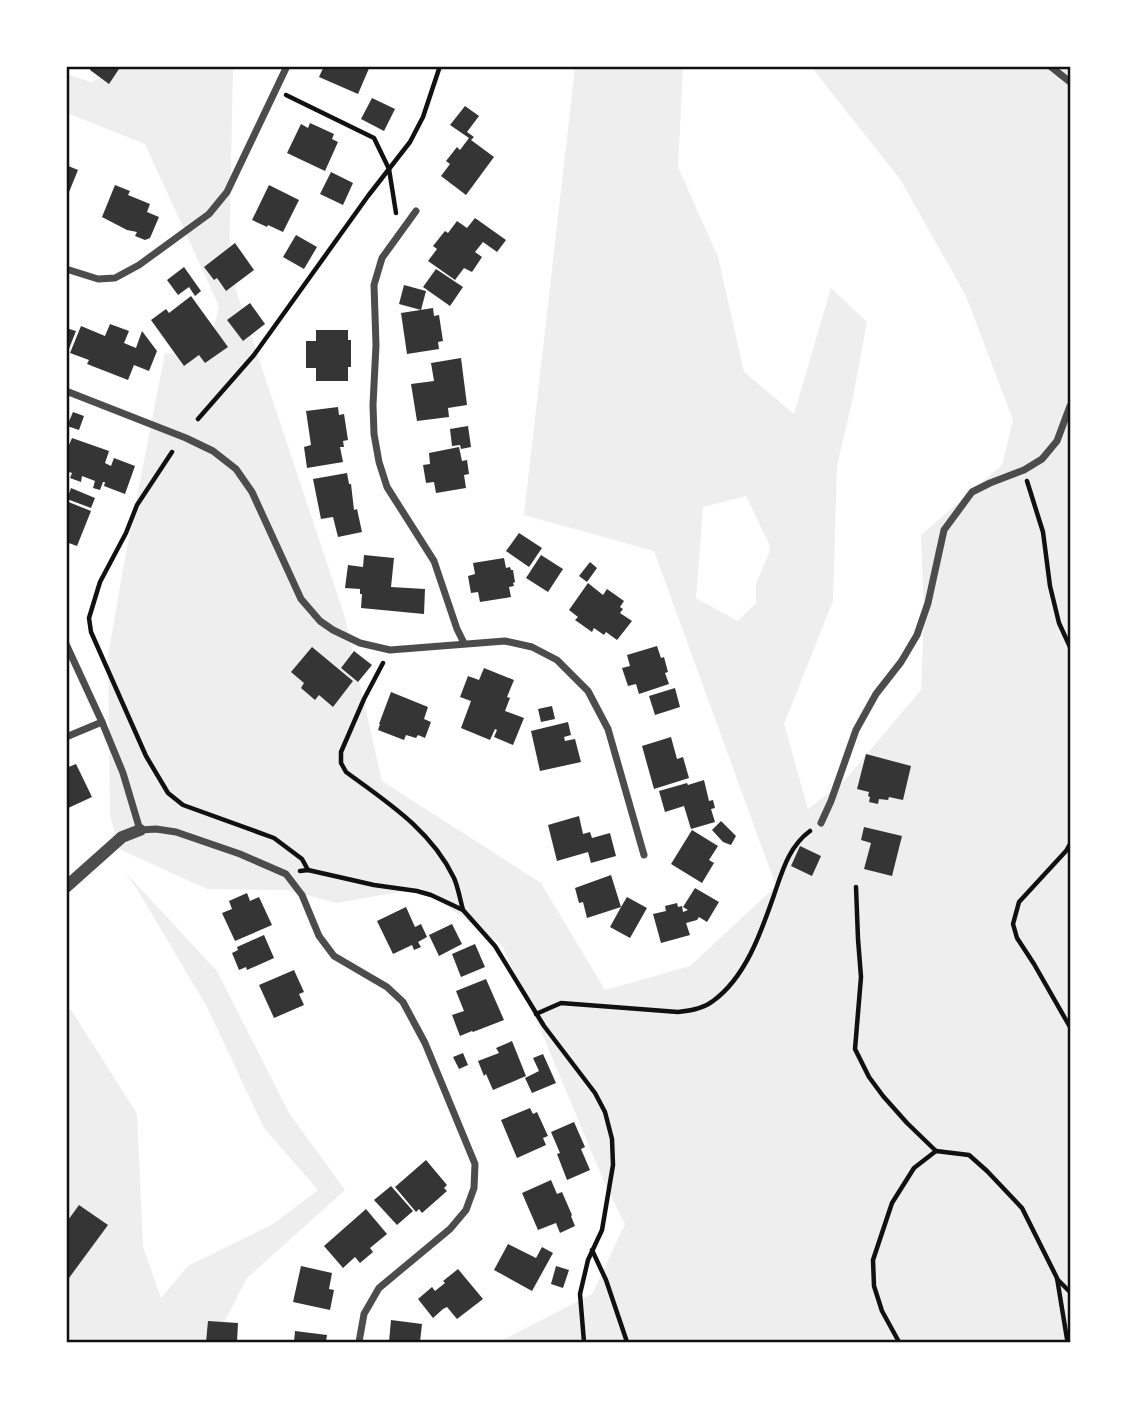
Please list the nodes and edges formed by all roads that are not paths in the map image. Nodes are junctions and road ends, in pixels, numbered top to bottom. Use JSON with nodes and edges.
{"nodes":[{"id":1,"x":287,"y":66,"type":"edge"},
{"id":2,"x":1050,"y":66,"type":"edge"},
{"id":3,"x":1070,"y":82,"type":"edge"},
{"id":4,"x":416,"y":211,"type":"dead end"},
{"id":5,"x":66,"y":269,"type":"edge"},
{"id":6,"x":66,"y":391,"type":"edge"},
{"id":7,"x":1070,"y":406,"type":"edge"},
{"id":8,"x":464,"y":643,"type":"junction"},
{"id":9,"x":66,"y":644,"type":"edge"},
{"id":10,"x":102,"y":722,"type":"junction"},
{"id":11,"x":66,"y":737,"type":"edge"},
{"id":12,"x":821,"y":823,"type":"road end"},
{"id":13,"x":140,"y":830,"type":"junction"},
{"id":14,"x":644,"y":855,"type":"dead end"},
{"id":15,"x":66,"y":887,"type":"edge"},
{"id":16,"x":359,"y":1342,"type":"edge"}],
"edges":[{"from":1,"to":5,"type":"street"},
{"from":2,"to":3,"type":"street"},
{"from":4,"to":8,"type":"street"},
{"from":6,"to":8,"type":"street"},
{"from":7,"to":12,"type":"street"},
{"from":8,"to":14,"type":"street"},
{"from":9,"to":10,"type":"street"},
{"from":10,"to":11,"type":"street"},
{"from":10,"to":13,"type":"street"},
{"from":13,"to":15,"type":"street"},
{"from":13,"to":16,"type":"street"}]}
